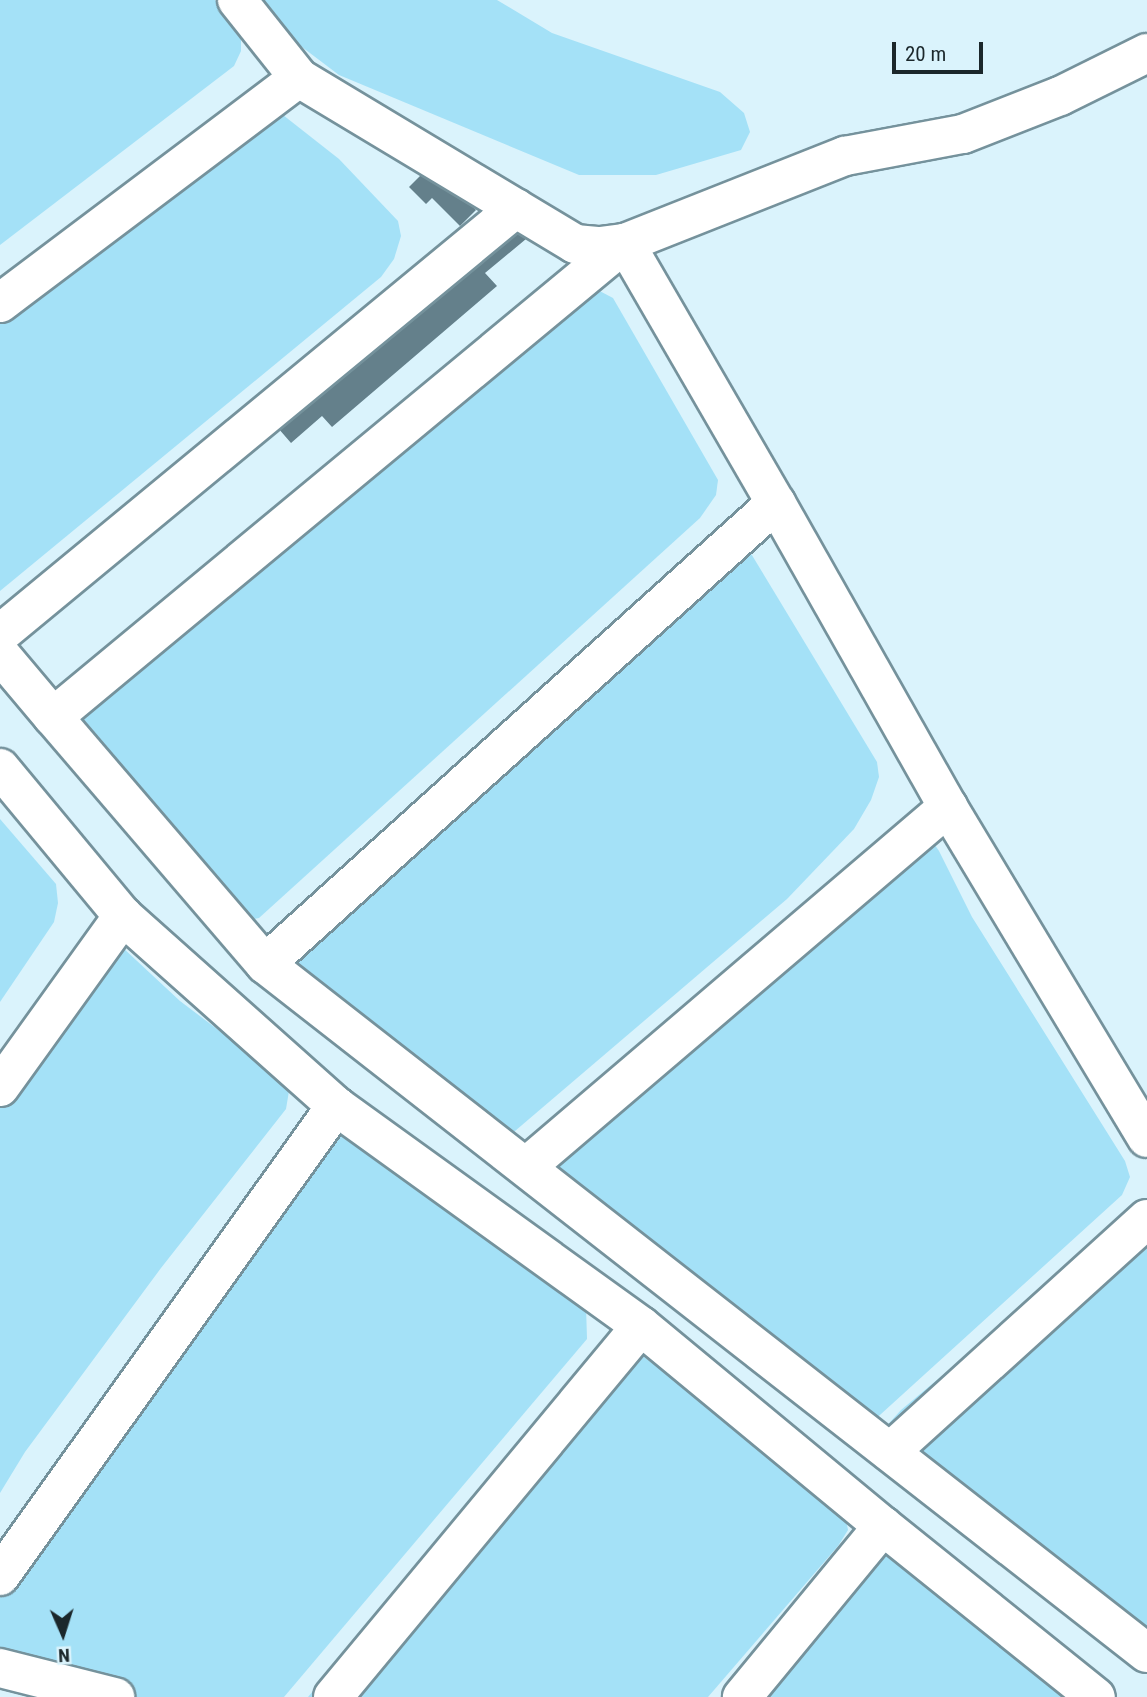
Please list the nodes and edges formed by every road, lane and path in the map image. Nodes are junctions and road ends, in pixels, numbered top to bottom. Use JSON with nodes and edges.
{"nodes":[{"id":1,"x":237,"y":0,"type":"edge"},
{"id":2,"x":1147,"y":53,"type":"edge"},
{"id":3,"x":299,"y":78,"type":"junction"},
{"id":4,"x":516,"y":208,"type":"junction"},
{"id":5,"x":625,"y":243,"type":"junction"},
{"id":6,"x":0,"y":303,"type":"edge"},
{"id":7,"x":776,"y":503,"type":"junction"},
{"id":8,"x":0,"y":634,"type":"edge"},
{"id":9,"x":0,"y":654,"type":"edge"},
{"id":10,"x":53,"y":717,"type":"junction"},
{"id":11,"x":0,"y":768,"type":"edge"},
{"id":12,"x":948,"y":807,"type":"junction"},
{"id":13,"x":123,"y":916,"type":"junction"},
{"id":14,"x":265,"y":964,"type":"junction"},
{"id":15,"x":0,"y":1087,"type":"edge"},
{"id":16,"x":336,"y":1106,"type":"junction"},
{"id":17,"x":1147,"y":1138,"type":"edge"},
{"id":18,"x":526,"y":1167,"type":"junction"},
{"id":19,"x":1147,"y":1219,"type":"edge"},
{"id":20,"x":641,"y":1326,"type":"junction"},
{"id":21,"x":890,"y":1452,"type":"junction"},
{"id":22,"x":883,"y":1527,"type":"junction"},
{"id":23,"x":0,"y":1576,"type":"edge"},
{"id":24,"x":1147,"y":1653,"type":"edge"},
{"id":25,"x":0,"y":1668,"type":"edge"},
{"id":26,"x":115,"y":1697,"type":"edge"},
{"id":27,"x":333,"y":1697,"type":"edge"},
{"id":28,"x":742,"y":1697,"type":"edge"},
{"id":29,"x":1096,"y":1697,"type":"edge"}],
"edges":[{"from":1,"to":3,"type":"lane"},
{"from":2,"to":5,"type":"lane"},
{"from":3,"to":4,"type":"lane"},
{"from":3,"to":6,"type":"lane"},
{"from":4,"to":5,"type":"lane"},
{"from":4,"to":8,"type":"lane"},
{"from":5,"to":7,"type":"lane"},
{"from":5,"to":10,"type":"lane"},
{"from":7,"to":12,"type":"lane"},
{"from":7,"to":14,"type":"lane"},
{"from":9,"to":10,"type":"lane"},
{"from":10,"to":14,"type":"lane"},
{"from":11,"to":13,"type":"lane"},
{"from":12,"to":17,"type":"lane"},
{"from":12,"to":18,"type":"lane"},
{"from":13,"to":15,"type":"lane"},
{"from":13,"to":16,"type":"lane"},
{"from":14,"to":18,"type":"lane"},
{"from":16,"to":20,"type":"lane"},
{"from":16,"to":23,"type":"lane"},
{"from":18,"to":21,"type":"lane"},
{"from":19,"to":21,"type":"lane"},
{"from":20,"to":22,"type":"lane"},
{"from":20,"to":27,"type":"lane"},
{"from":21,"to":24,"type":"lane"},
{"from":22,"to":28,"type":"lane"},
{"from":22,"to":29,"type":"lane"},
{"from":25,"to":26,"type":"lane"}]}
